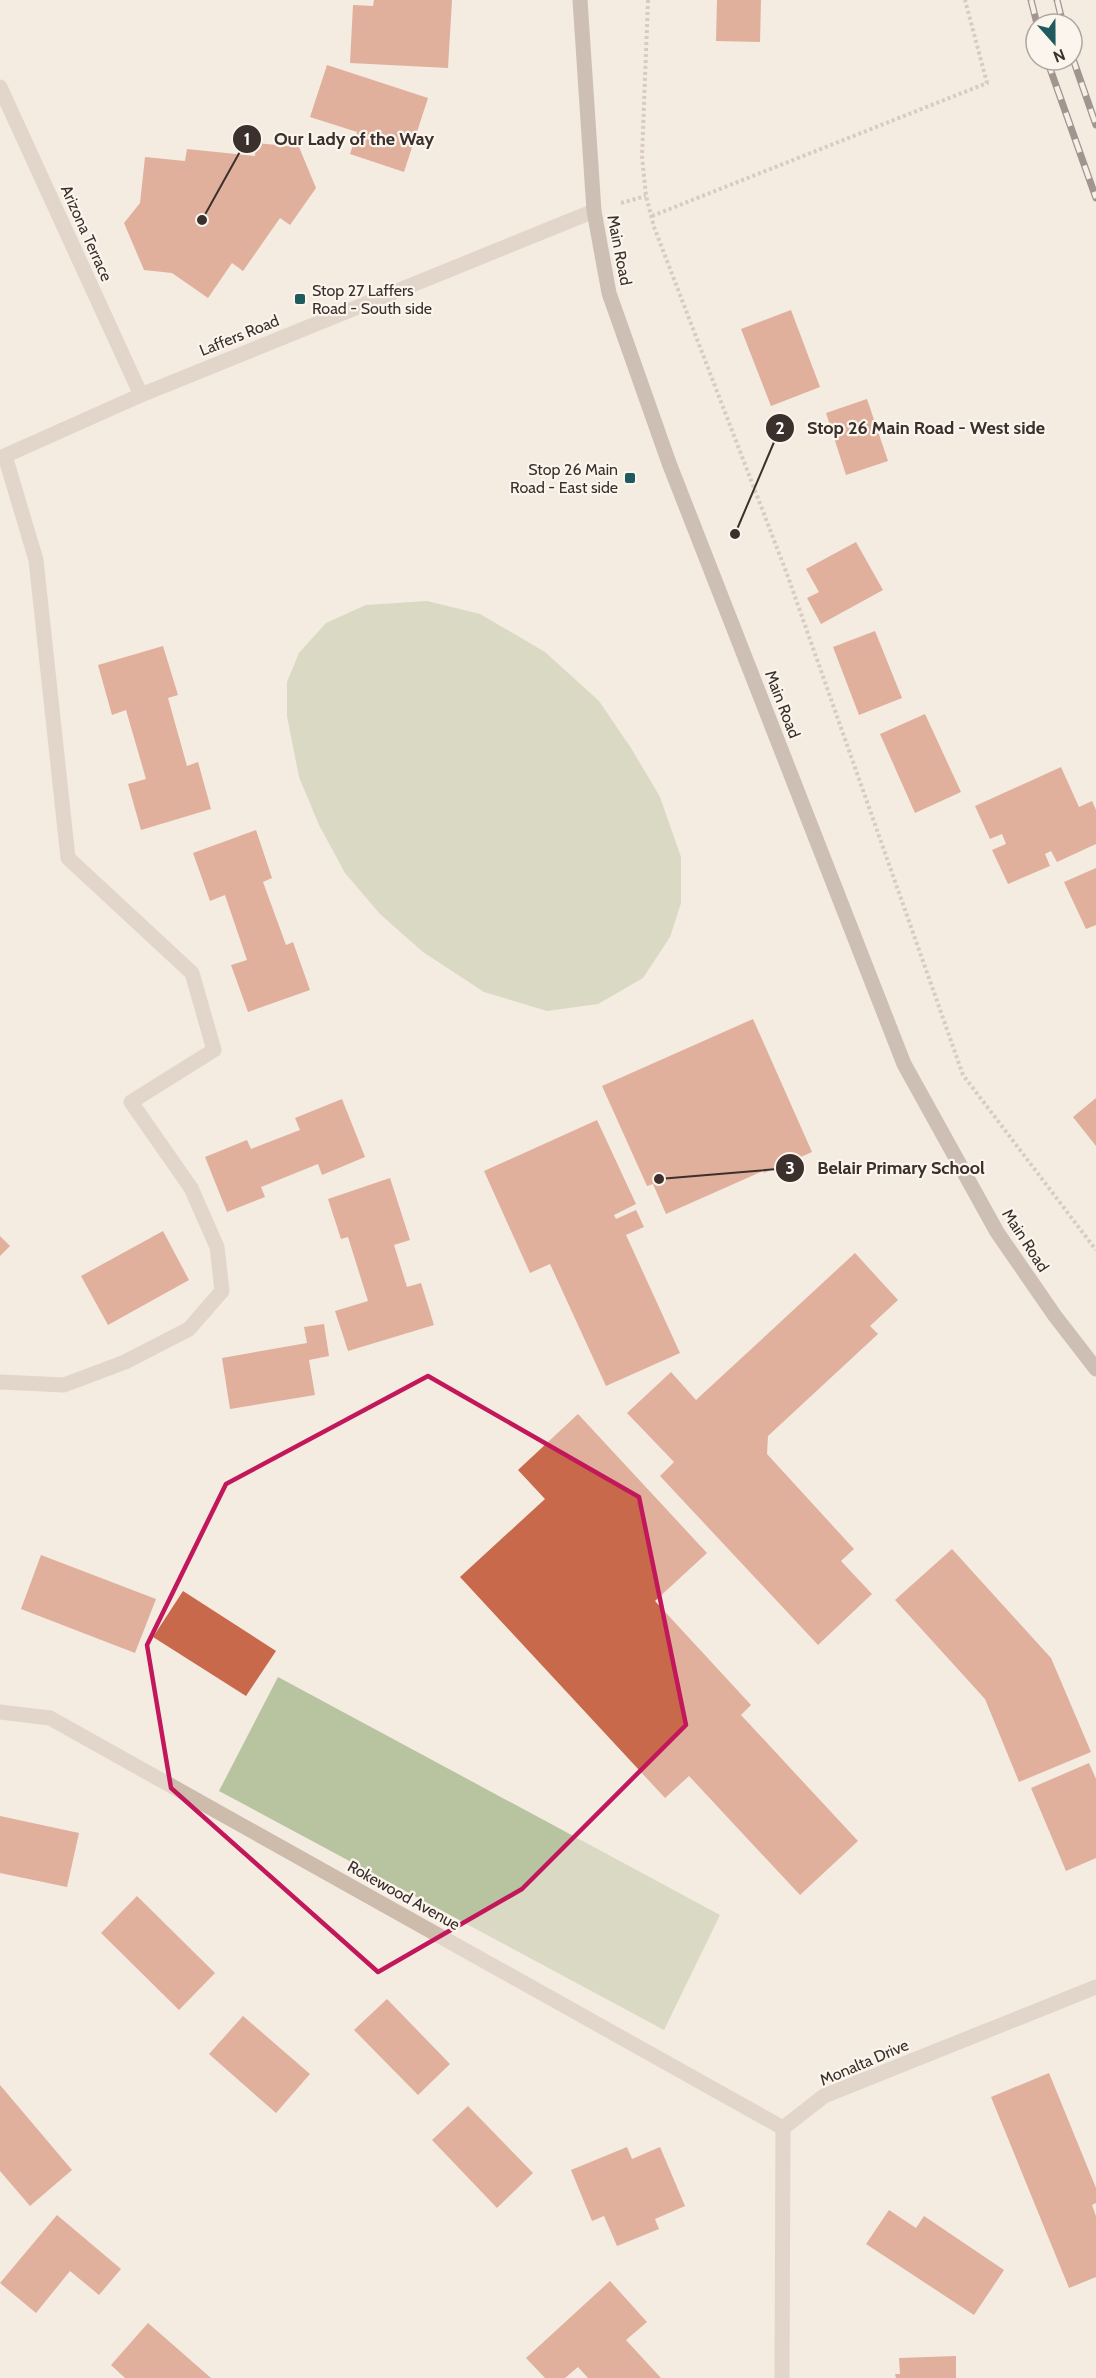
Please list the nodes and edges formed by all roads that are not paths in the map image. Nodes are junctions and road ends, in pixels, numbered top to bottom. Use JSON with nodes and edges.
{"nodes":[{"id":1,"x":580,"y":0,"type":"edge"},
{"id":2,"x":0,"y":87,"type":"edge"},
{"id":3,"x":594,"y":211,"type":"junction"},
{"id":4,"x":141,"y":395,"type":"junction"},
{"id":5,"x":2,"y":457,"type":"edge"},
{"id":6,"x":1096,"y":1369,"type":"edge"},
{"id":7,"x":0,"y":1382,"type":"edge"},
{"id":8,"x":0,"y":1712,"type":"edge"},
{"id":9,"x":1096,"y":1987,"type":"edge"},
{"id":10,"x":783,"y":2128,"type":"junction"},
{"id":11,"x":782,"y":2378,"type":"edge"}],
"edges":[{"from":1,"to":3,"type":"main road","name":"Main Road"},
{"from":2,"to":4,"type":"street","name":"Arizona Terrace"},
{"from":3,"to":4,"type":"street","name":"Laffers Road"},
{"from":3,"to":6,"type":"main road","name":"Main Road"},
{"from":4,"to":5,"type":"street","name":"Laffers Road"},
{"from":5,"to":7,"type":"street"},
{"from":8,"to":10,"type":"street","name":"Rokewood Avenue"},
{"from":9,"to":10,"type":"street","name":"Monalta Drive"},
{"from":10,"to":11,"type":"street"}]}
